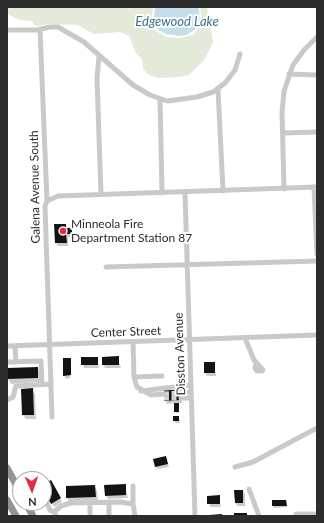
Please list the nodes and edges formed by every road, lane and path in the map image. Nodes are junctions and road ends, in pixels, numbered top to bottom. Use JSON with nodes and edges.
{"nodes":[{"id":1,"x":40,"y":29,"type":"junction"},
{"id":2,"x":7,"y":30,"type":"edge"},
{"id":3,"x":317,"y":37,"type":"edge"},
{"id":4,"x":240,"y":54,"type":"dead end"},
{"id":5,"x":99,"y":56,"type":"junction"},
{"id":6,"x":289,"y":74,"type":"junction"},
{"id":7,"x":317,"y":75,"type":"edge"},
{"id":8,"x":218,"y":88,"type":"junction"},
{"id":9,"x":160,"y":99,"type":"junction"},
{"id":10,"x":317,"y":132,"type":"edge"},
{"id":11,"x":282,"y":133,"type":"junction"},
{"id":12,"x":316,"y":187,"type":"edge"},
{"id":13,"x":284,"y":189,"type":"junction"},
{"id":14,"x":223,"y":191,"type":"junction"},
{"id":15,"x":185,"y":192,"type":"junction"},
{"id":16,"x":162,"y":193,"type":"junction"},
{"id":17,"x":101,"y":194,"type":"junction"},
{"id":18,"x":47,"y":201,"type":"junction"},
{"id":19,"x":317,"y":255,"type":"edge"},
{"id":20,"x":317,"y":261,"type":"edge"},
{"id":21,"x":186,"y":264,"type":"junction"},
{"id":22,"x":106,"y":266,"type":"dead end"},
{"id":23,"x":317,"y":335,"type":"edge"},
{"id":24,"x":245,"y":338,"type":"junction"},
{"id":25,"x":189,"y":340,"type":"junction"},
{"id":26,"x":133,"y":342,"type":"junction"},
{"id":27,"x":49,"y":344,"type":"junction"},
{"id":28,"x":7,"y":346,"type":"edge"},
{"id":29,"x":15,"y":346,"type":"junction"},
{"id":30,"x":7,"y":362,"type":"edge"},
{"id":31,"x":16,"y":362,"type":"junction"},
{"id":32,"x":256,"y":363,"type":"dead end"},
{"id":33,"x":162,"y":376,"type":"dead end"},
{"id":34,"x":134,"y":377,"type":"junction"},
{"id":35,"x":42,"y":384,"type":"junction"},
{"id":36,"x":51,"y":384,"type":"junction"},
{"id":37,"x":191,"y":385,"type":"junction"},
{"id":38,"x":141,"y":390,"type":"junction"},
{"id":39,"x":191,"y":395,"type":"junction"},
{"id":40,"x":164,"y":396,"type":"tunnel mouth"},
{"id":41,"x":181,"y":396,"type":"tunnel mouth"},
{"id":42,"x":7,"y":400,"type":"edge"},
{"id":43,"x":52,"y":417,"type":"dead end"},
{"id":44,"x":317,"y":428,"type":"edge"},
{"id":45,"x":235,"y":467,"type":"dead end"},
{"id":46,"x":7,"y":468,"type":"edge"},
{"id":47,"x":12,"y":477,"type":"edge"},
{"id":48,"x":133,"y":486,"type":"dead end"},
{"id":49,"x":249,"y":489,"type":"dead end"},
{"id":50,"x":7,"y":500,"type":"edge"},
{"id":51,"x":108,"y":502,"type":"junction"},
{"id":52,"x":90,"y":503,"type":"junction"},
{"id":53,"x":133,"y":504,"type":"junction"},
{"id":54,"x":55,"y":514,"type":"edge"},
{"id":55,"x":296,"y":514,"type":"dead end"},
{"id":56,"x":317,"y":514,"type":"edge"},
{"id":57,"x":16,"y":516,"type":"edge"},
{"id":58,"x":90,"y":516,"type":"edge"},
{"id":59,"x":109,"y":516,"type":"edge"},
{"id":60,"x":135,"y":516,"type":"edge"},
{"id":61,"x":194,"y":516,"type":"edge"},
{"id":62,"x":259,"y":516,"type":"edge"}],
"edges":[{"from":1,"to":2,"type":"street"},
{"from":1,"to":5,"type":"street"},
{"from":1,"to":18,"type":"street","name":"Galena Avenue South"},
{"from":3,"to":6,"type":"street"},
{"from":4,"to":8,"type":"street"},
{"from":5,"to":9,"type":"street"},
{"from":5,"to":17,"type":"street"},
{"from":6,"to":7,"type":"street"},
{"from":6,"to":11,"type":"street"},
{"from":8,"to":9,"type":"street"},
{"from":8,"to":14,"type":"street"},
{"from":9,"to":16,"type":"street"},
{"from":10,"to":11,"type":"street"},
{"from":11,"to":13,"type":"street"},
{"from":12,"to":13,"type":"street"},
{"from":12,"to":19,"type":"street"},
{"from":13,"to":14,"type":"street"},
{"from":14,"to":15,"type":"street"},
{"from":15,"to":16,"type":"street"},
{"from":15,"to":21,"type":"street","name":"Disston Avenue"},
{"from":16,"to":17,"type":"street"},
{"from":17,"to":18,"type":"street"},
{"from":18,"to":27,"type":"street","name":"Galena Avenue South"},
{"from":20,"to":21,"type":"street"},
{"from":21,"to":22,"type":"street"},
{"from":21,"to":25,"type":"street","name":"Disston Avenue"},
{"from":23,"to":24,"type":"street","name":"Center Street"},
{"from":24,"to":25,"type":"street","name":"Center Street"},
{"from":24,"to":32,"type":"street"},
{"from":25,"to":26,"type":"street","name":"Center Street"},
{"from":25,"to":37,"type":"street","name":"Disston Avenue"},
{"from":26,"to":27,"type":"street","name":"Center Street"},
{"from":26,"to":34,"type":"street"},
{"from":27,"to":29,"type":"street","name":"Center Street"},
{"from":27,"to":36,"type":"street","name":"Galena Avenue South"},
{"from":28,"to":29,"type":"street","name":"Center Street"},
{"from":29,"to":31,"type":"street"},
{"from":30,"to":31,"type":"street"},
{"from":31,"to":35,"type":"street"},
{"from":33,"to":34,"type":"street"},
{"from":34,"to":38,"type":"street"},
{"from":35,"to":36,"type":"street"},
{"from":35,"to":42,"type":"street"},
{"from":36,"to":43,"type":"street","name":"Galena Avenue South"},
{"from":37,"to":38,"type":"street"},
{"from":37,"to":39,"type":"street","name":"Disston Avenue"},
{"from":38,"to":40,"type":"street"},
{"from":39,"to":41,"type":"street"},
{"from":39,"to":61,"type":"street","name":"Disston Avenue"},
{"from":44,"to":45,"type":"street"},
{"from":46,"to":47,"type":"highway"},
{"from":48,"to":53,"type":"street"},
{"from":49,"to":62,"type":"street"},
{"from":50,"to":57,"type":"highway"},
{"from":51,"to":52,"type":"street"},
{"from":51,"to":53,"type":"street"},
{"from":51,"to":59,"type":"street"},
{"from":52,"to":54,"type":"street"},
{"from":52,"to":58,"type":"street"},
{"from":53,"to":60,"type":"street"},
{"from":55,"to":56,"type":"street"}]}
